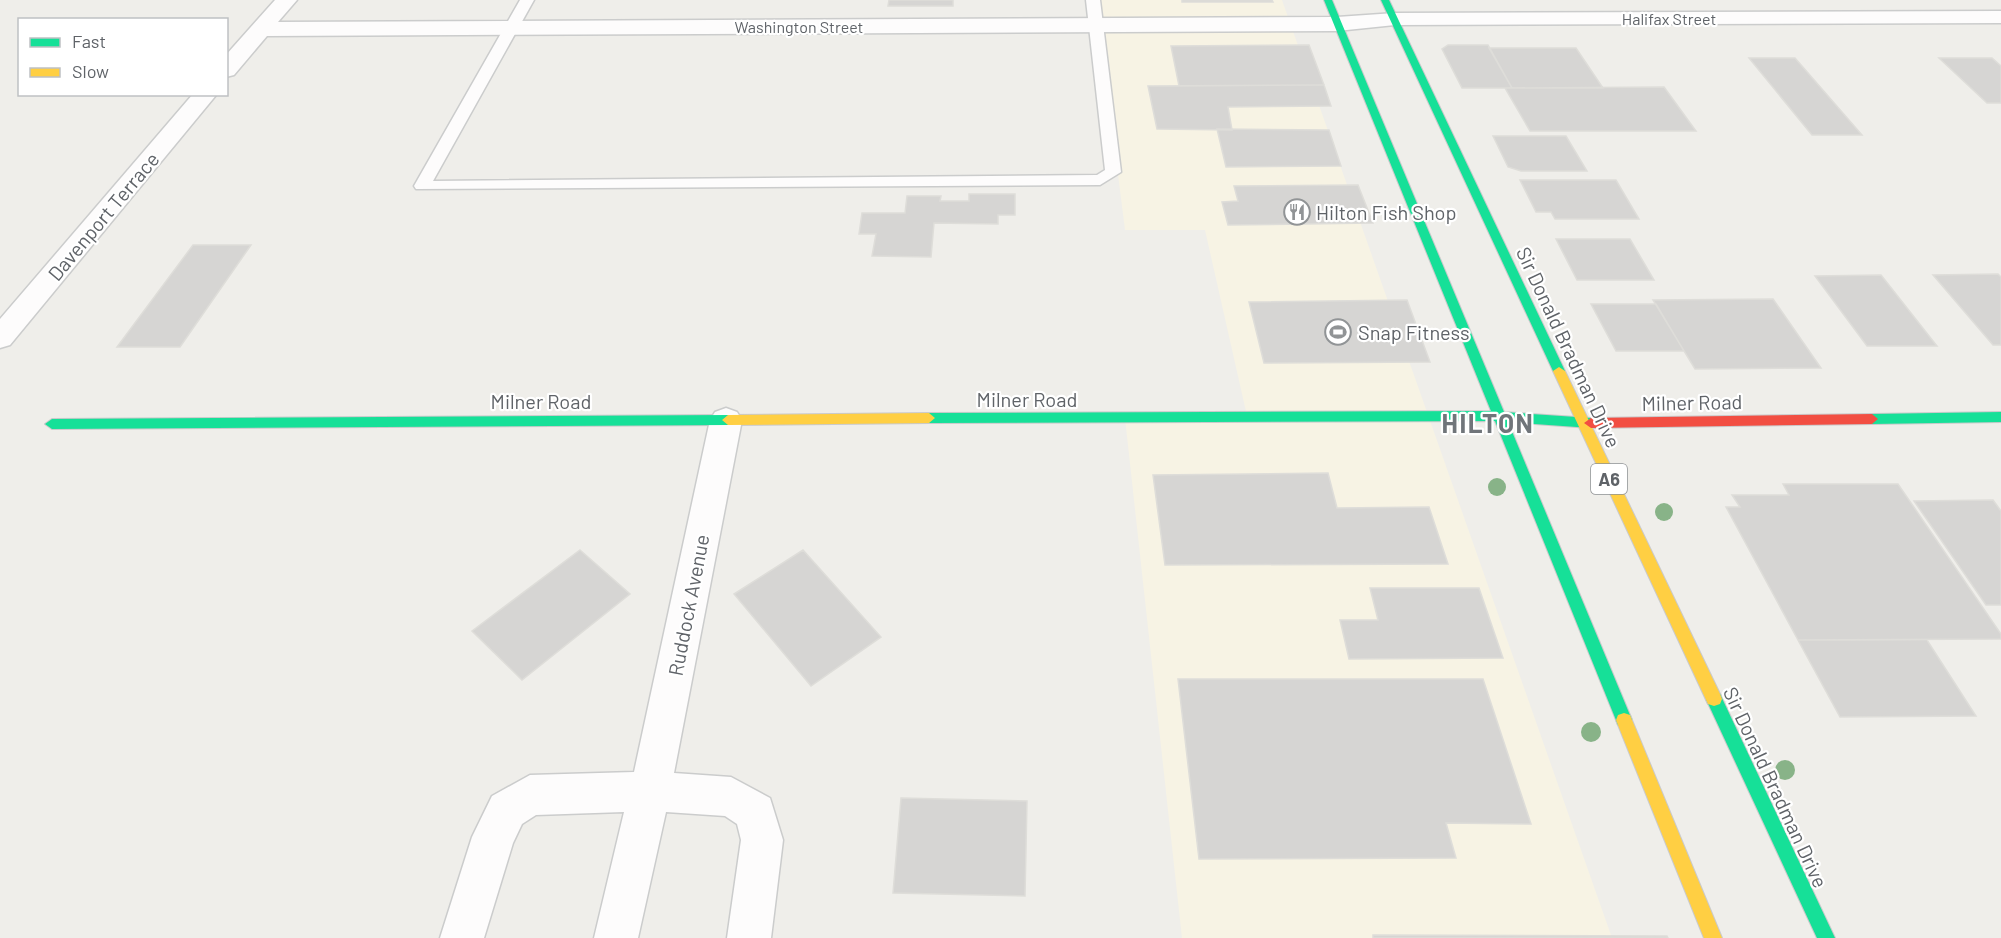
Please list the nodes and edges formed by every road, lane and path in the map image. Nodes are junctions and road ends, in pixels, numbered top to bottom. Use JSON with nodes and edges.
{"nodes":[{"id":1,"x":286,"y":0,"type":"edge"},
{"id":2,"x":526,"y":0,"type":"edge"},
{"id":3,"x":1093,"y":0,"type":"edge"},
{"id":4,"x":1328,"y":0,"type":"edge"},
{"id":5,"x":1390,"y":9,"type":"edge"},
{"id":6,"x":2001,"y":17,"type":"edge"},
{"id":7,"x":1337,"y":24,"type":"junction"},
{"id":8,"x":1096,"y":25,"type":"junction"},
{"id":9,"x":510,"y":28,"type":"junction"},
{"id":10,"x":261,"y":29,"type":"junction"},
{"id":11,"x":228,"y":68,"type":"edge"},
{"id":12,"x":204,"y":96,"type":"edge"},
{"id":13,"x":0,"y":338,"type":"edge"},
{"id":14,"x":1498,"y":415,"type":"junction"},
{"id":15,"x":2001,"y":417,"type":"edge"},
{"id":16,"x":726,"y":420,"type":"junction"},
{"id":17,"x":1582,"y":423,"type":"junction"},
{"id":18,"x":52,"y":424,"type":"dead end"},
{"id":19,"x":650,"y":791,"type":"junction"},
{"id":20,"x":462,"y":938,"type":"edge"},
{"id":21,"x":616,"y":938,"type":"edge"},
{"id":22,"x":749,"y":938,"type":"edge"},
{"id":23,"x":1713,"y":938,"type":"edge"},
{"id":24,"x":1826,"y":938,"type":"edge"}],
"edges":[{"from":1,"to":10,"type":"street"},
{"from":2,"to":9,"type":"lane"},
{"from":3,"to":8,"type":"lane"},
{"from":4,"to":7,"type":"main road"},
{"from":5,"to":6,"type":"street","name":"Halifax Street"},
{"from":5,"to":7,"type":"street","name":"Halifax Street"},
{"from":5,"to":17,"type":"main road","name":"Sir Donald Bradman Drive","number":"A6"},
{"from":7,"to":8,"type":"street","name":"Washington Street"},
{"from":7,"to":14,"type":"main road"},
{"from":8,"to":9,"type":"street","name":"Washington Street"},
{"from":8,"to":9,"type":"lane"},
{"from":9,"to":10,"type":"street","name":"Washington Street"},
{"from":10,"to":11,"type":"street"},
{"from":12,"to":13,"type":"street","name":"Davenport Terrace"},
{"from":14,"to":16,"type":"main road","name":"Milner Road"},
{"from":14,"to":17,"type":"main road","name":"Milner Road"},
{"from":14,"to":23,"type":"main road"},
{"from":15,"to":17,"type":"main road","name":"Milner Road"},
{"from":16,"to":18,"type":"main road","name":"Milner Road"},
{"from":16,"to":19,"type":"street","name":"Ruddock Avenue"},
{"from":17,"to":24,"type":"main road","name":"Sir Donald Bradman Drive","number":"A6"},
{"from":19,"to":20,"type":"street"},
{"from":19,"to":21,"type":"street","name":"Ruddock Avenue"},
{"from":19,"to":22,"type":"street"}]}
